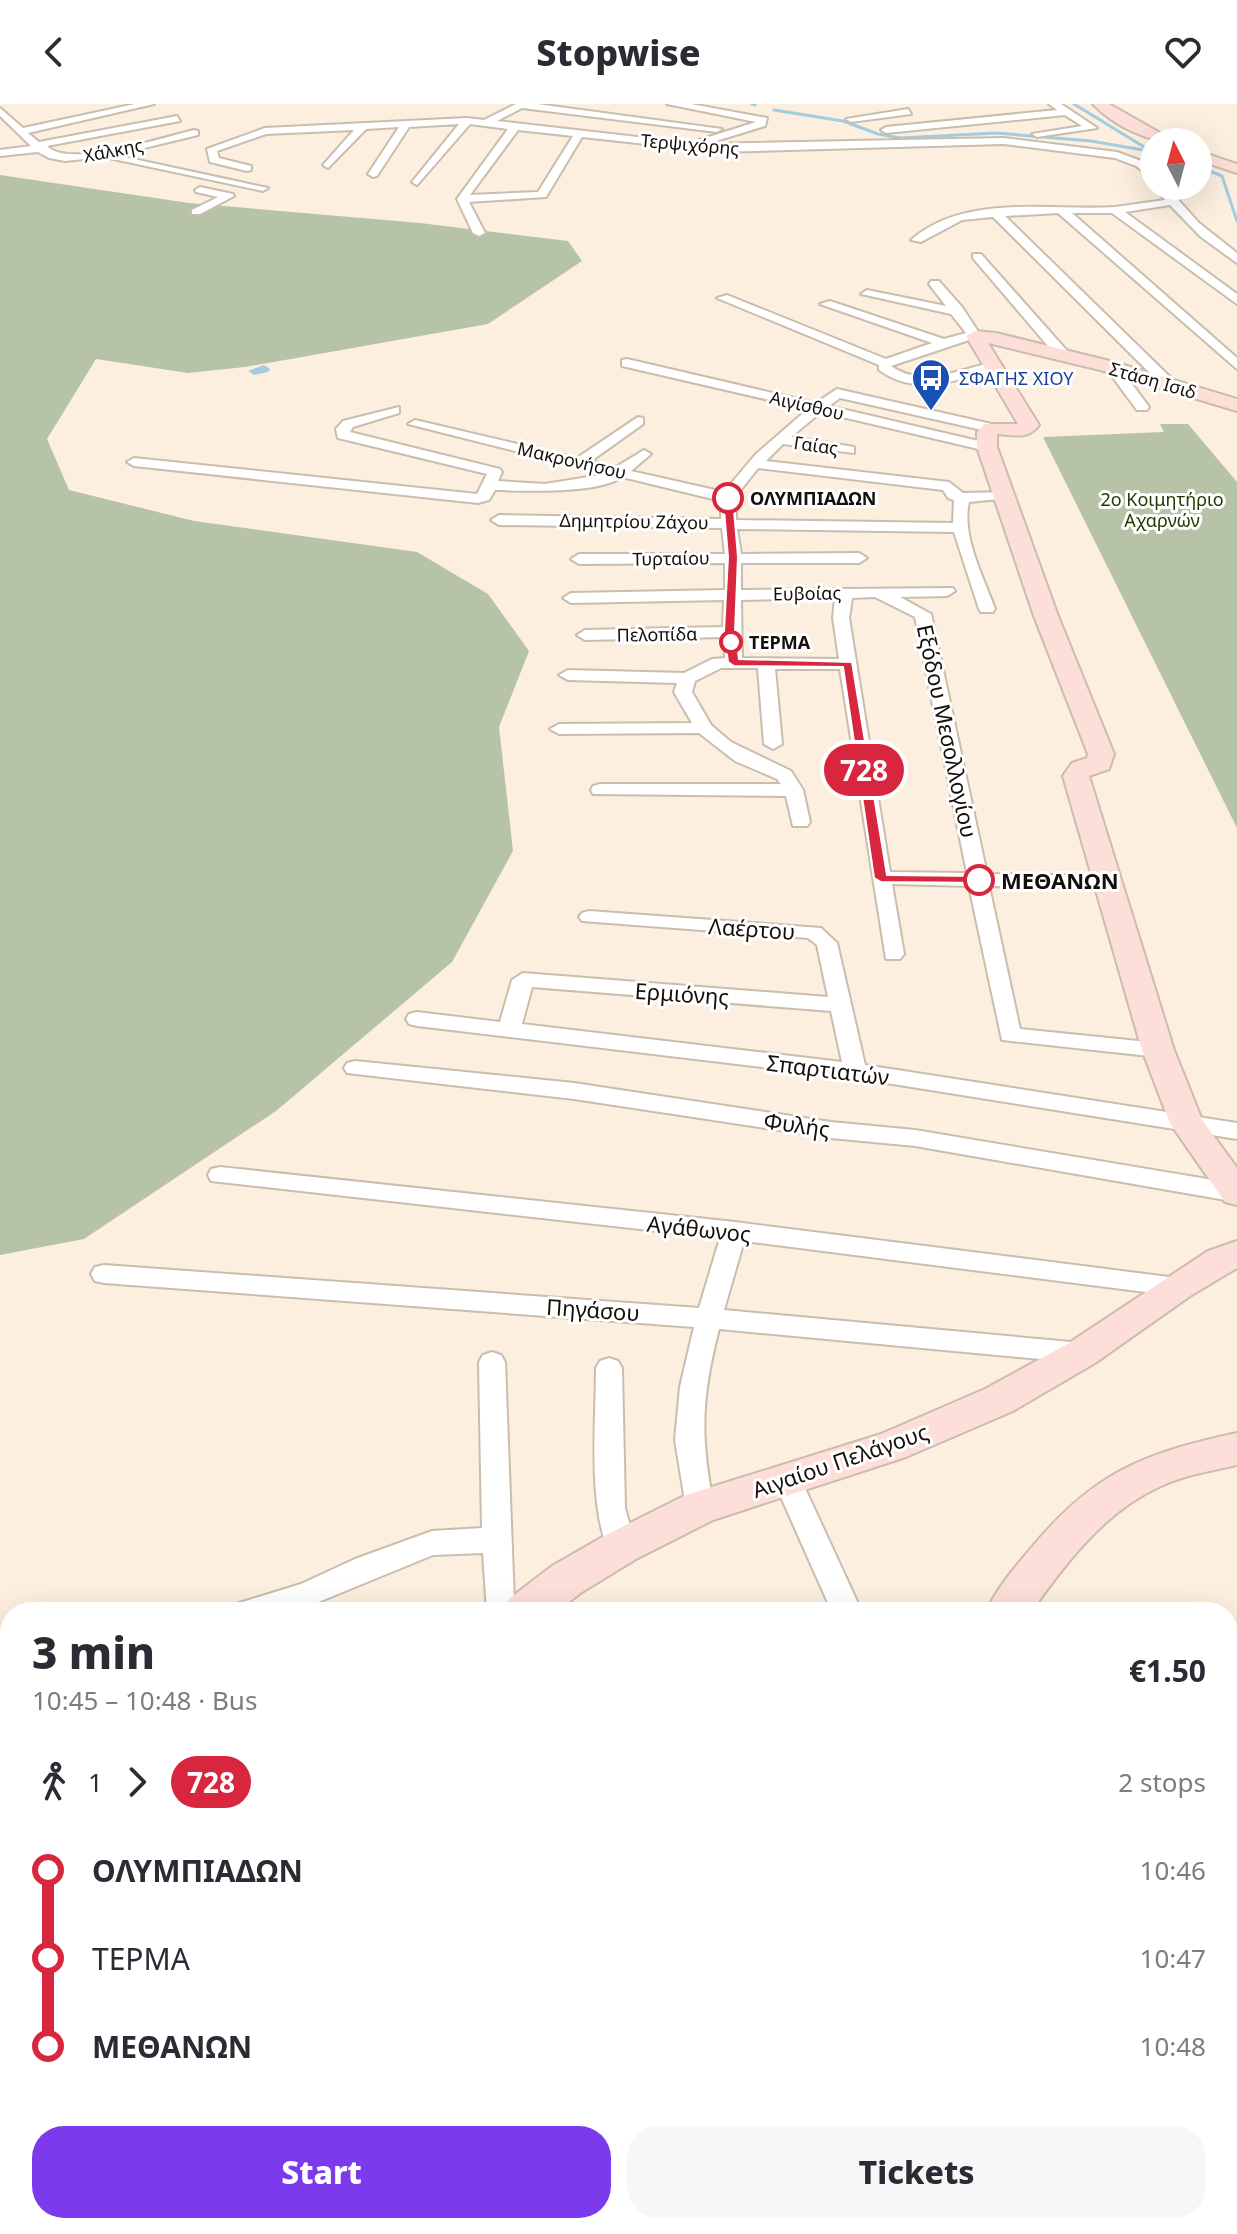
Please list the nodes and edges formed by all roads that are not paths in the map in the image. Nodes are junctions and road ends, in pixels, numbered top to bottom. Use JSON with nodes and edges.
{"nodes":[{"id":1,"x":15,"y":104,"type":"edge"},
{"id":2,"x":149,"y":104,"type":"edge"},
{"id":3,"x":672,"y":104,"type":"edge"},
{"id":4,"x":771,"y":104,"type":"edge"},
{"id":5,"x":1054,"y":104,"type":"edge"},
{"id":6,"x":1100,"y":104,"type":"edge"},
{"id":7,"x":600,"y":106,"type":"edge"},
{"id":8,"x":925,"y":110,"type":"dead end"},
{"id":9,"x":0,"y":111,"type":"edge"},
{"id":10,"x":1065,"y":112,"type":"junction"},
{"id":11,"x":750,"y":114,"type":"junction"},
{"id":12,"x":851,"y":119,"type":"dead end"},
{"id":13,"x":467,"y":121,"type":"junction"},
{"id":14,"x":488,"y":122,"type":"junction"},
{"id":15,"x":732,"y":123,"type":"junction"},
{"id":16,"x":406,"y":124,"type":"junction"},
{"id":17,"x":516,"y":125,"type":"junction"},
{"id":18,"x":362,"y":127,"type":"junction"},
{"id":19,"x":1140,"y":128,"type":"edge"},
{"id":20,"x":717,"y":129,"type":"junction"},
{"id":21,"x":0,"y":130,"type":"edge"},
{"id":22,"x":302,"y":130,"type":"junction"},
{"id":23,"x":886,"y":130,"type":"dead end"},
{"id":24,"x":20,"y":132,"type":"junction"},
{"id":25,"x":580,"y":132,"type":"junction"},
{"id":26,"x":194,"y":133,"type":"junction"},
{"id":27,"x":1037,"y":134,"type":"dead end"},
{"id":28,"x":291,"y":142,"type":"dead end"},
{"id":29,"x":221,"y":144,"type":"junction"},
{"id":30,"x":674,"y":144,"type":"junction"},
{"id":31,"x":40,"y":147,"type":"junction"},
{"id":32,"x":690,"y":147,"type":"junction"},
{"id":33,"x":0,"y":153,"type":"edge"},
{"id":34,"x":98,"y":154,"type":"junction"},
{"id":35,"x":1212,"y":160,"type":"edge"},
{"id":36,"x":1140,"y":164,"type":"edge"},
{"id":37,"x":328,"y":165,"type":"dead end"},
{"id":38,"x":247,"y":168,"type":"dead end"},
{"id":39,"x":1237,"y":169,"type":"edge"},
{"id":40,"x":373,"y":174,"type":"dead end"},
{"id":41,"x":202,"y":176,"type":"junction"},
{"id":42,"x":417,"y":182,"type":"dead end"},
{"id":43,"x":532,"y":183,"type":"dead end"},
{"id":44,"x":548,"y":185,"type":"junction"},
{"id":45,"x":263,"y":188,"type":"dead end"},
{"id":46,"x":462,"y":199,"type":"junction"},
{"id":47,"x":1171,"y":202,"type":"joint"},
{"id":48,"x":1060,"y":209,"type":"junction"},
{"id":49,"x":1115,"y":210,"type":"junction"},
{"id":50,"x":196,"y":212,"type":"dead end"},
{"id":51,"x":995,"y":213,"type":"junction"},
{"id":52,"x":479,"y":233,"type":"dead end"},
{"id":53,"x":917,"y":240,"type":"dead end"},
{"id":54,"x":977,"y":256,"type":"dead end"},
{"id":55,"x":1237,"y":259,"type":"edge"},
{"id":56,"x":935,"y":284,"type":"dead end"},
{"id":57,"x":867,"y":294,"type":"dead end"},
{"id":58,"x":723,"y":298,"type":"dead end"},
{"id":59,"x":1237,"y":300,"type":"edge"},
{"id":60,"x":826,"y":304,"type":"dead end"},
{"id":61,"x":958,"y":310,"type":"junction"},
{"id":62,"x":975,"y":336,"type":"junction"},
{"id":63,"x":944,"y":343,"type":"junction"},
{"id":64,"x":1064,"y":356,"type":"junction"},
{"id":65,"x":627,"y":363,"type":"dead end"},
{"id":66,"x":886,"y":363,"type":"junction"},
{"id":67,"x":1237,"y":365,"type":"edge"},
{"id":68,"x":995,"y":366,"type":"junction"},
{"id":69,"x":1113,"y":368,"type":"junction"},
{"id":70,"x":1170,"y":385,"type":"junction"},
{"id":71,"x":1237,"y":405,"type":"edge"},
{"id":72,"x":818,"y":407,"type":"junction"},
{"id":73,"x":1142,"y":407,"type":"dead end"},
{"id":74,"x":394,"y":410,"type":"dead end"},
{"id":75,"x":638,"y":421,"type":"dead end"},
{"id":76,"x":415,"y":424,"type":"dead end"},
{"id":77,"x":989,"y":437,"type":"junction"},
{"id":78,"x":782,"y":440,"type":"junction"},
{"id":79,"x":849,"y":450,"type":"dead end"},
{"id":80,"x":644,"y":454,"type":"dead end"},
{"id":81,"x":134,"y":462,"type":"dead end"},
{"id":82,"x":581,"y":462,"type":"junction"},
{"id":83,"x":757,"y":464,"type":"junction"},
{"id":84,"x":624,"y":471,"type":"junction"},
{"id":85,"x":490,"y":485,"type":"junction"},
{"id":86,"x":1004,"y":495,"type":"junction"},
{"id":87,"x":728,"y":498,"type":"junction"},
{"id":88,"x":962,"y":498,"type":"junction"},
{"id":89,"x":499,"y":520,"type":"dead end"},
{"id":90,"x":730,"y":523,"type":"junction"},
{"id":91,"x":961,"y":528,"type":"junction"},
{"id":92,"x":733,"y":557,"type":"junction"},
{"id":93,"x":859,"y":558,"type":"dead end"},
{"id":94,"x":579,"y":559,"type":"dead end"},
{"id":95,"x":947,"y":591,"type":"dead end"},
{"id":96,"x":877,"y":592,"type":"junction"},
{"id":97,"x":844,"y":593,"type":"junction"},
{"id":98,"x":732,"y":594,"type":"junction"},
{"id":99,"x":571,"y":598,"type":"dead end"},
{"id":100,"x":987,"y":609,"type":"dead end"},
{"id":101,"x":730,"y":632,"type":"junction"},
{"id":102,"x":585,"y":635,"type":"dead end"},
{"id":103,"x":734,"y":662,"type":"junction"},
{"id":104,"x":766,"y":663,"type":"junction"},
{"id":105,"x":848,"y":664,"type":"junction"},
{"id":106,"x":568,"y":675,"type":"dead end"},
{"id":107,"x":687,"y":678,"type":"junction"},
{"id":108,"x":704,"y":728,"type":"junction"},
{"id":109,"x":559,"y":729,"type":"dead end"},
{"id":110,"x":773,"y":744,"type":"dead end"},
{"id":111,"x":600,"y":790,"type":"dead end"},
{"id":112,"x":794,"y":790,"type":"junction"},
{"id":113,"x":800,"y":822,"type":"dead end"},
{"id":114,"x":881,"y":878,"type":"junction"},
{"id":115,"x":979,"y":880,"type":"junction"},
{"id":116,"x":1106,"y":882,"type":"junction"},
{"id":117,"x":589,"y":917,"type":"dead end"},
{"id":118,"x":893,"y":954,"type":"dead end"},
{"id":119,"x":841,"y":1005,"type":"junction"},
{"id":120,"x":417,"y":1019,"type":"dead end"},
{"id":121,"x":509,"y":1030,"type":"junction"},
{"id":122,"x":1158,"y":1050,"type":"junction"},
{"id":123,"x":355,"y":1068,"type":"dead end"},
{"id":124,"x":855,"y":1071,"type":"junction"},
{"id":125,"x":1187,"y":1123,"type":"junction"},
{"id":126,"x":1237,"y":1131,"type":"edge"},
{"id":127,"x":220,"y":1175,"type":"dead end"},
{"id":128,"x":1237,"y":1193,"type":"edge"},
{"id":129,"x":735,"y":1231,"type":"junction"},
{"id":130,"x":1237,"y":1254,"type":"edge"},
{"id":131,"x":104,"y":1274,"type":"dead end"},
{"id":132,"x":1177,"y":1287,"type":"junction"},
{"id":133,"x":709,"y":1318,"type":"junction"},
{"id":134,"x":1082,"y":1353,"type":"junction"},
{"id":135,"x":492,"y":1362,"type":"dead end"},
{"id":136,"x":609,"y":1368,"type":"dead end"},
{"id":137,"x":1237,"y":1449,"type":"edge"},
{"id":138,"x":787,"y":1479,"type":"junction"},
{"id":139,"x":700,"y":1507,"type":"junction"},
{"id":140,"x":495,"y":1540,"type":"junction"},
{"id":141,"x":621,"y":1547,"type":"junction"},
{"id":142,"x":284,"y":1602,"type":"edge"},
{"id":143,"x":499,"y":1602,"type":"edge"},
{"id":144,"x":537,"y":1602,"type":"edge"},
{"id":145,"x":842,"y":1602,"type":"edge"},
{"id":146,"x":1014,"y":1602,"type":"edge"}],
"edges":[{"from":1,"to":9,"type":"street"},
{"from":2,"to":24,"type":"street"},
{"from":3,"to":11,"type":"street"},
{"from":4,"to":11,"type":"street"},
{"from":5,"to":10,"type":"street"},
{"from":6,"to":19,"type":"street"},
{"from":7,"to":15,"type":"street"},
{"from":8,"to":12,"type":"street"},
{"from":9,"to":24,"type":"street"},
{"from":10,"to":23,"type":"street"},
{"from":10,"to":27,"type":"street"},
{"from":11,"to":15,"type":"street"},
{"from":11,"to":32,"type":"street"},
{"from":13,"to":14,"type":"street","name":"Τερψιχόρης"},
{"from":13,"to":16,"type":"street","name":"Τερψιχόρης"},
{"from":13,"to":42,"type":"street"},
{"from":14,"to":17,"type":"street","name":"Τερψιχόρης"},
{"from":14,"to":20,"type":"street"},
{"from":15,"to":20,"type":"street"},
{"from":16,"to":18,"type":"street","name":"Τερψιχόρης"},
{"from":16,"to":40,"type":"street"},
{"from":17,"to":25,"type":"street","name":"Τερψιχόρης"},
{"from":17,"to":46,"type":"street"},
{"from":18,"to":22,"type":"street","name":"Τερψιχόρης"},
{"from":18,"to":37,"type":"street"},
{"from":20,"to":30,"type":"street"},
{"from":21,"to":24,"type":"street"},
{"from":22,"to":28,"type":"street"},
{"from":22,"to":29,"type":"street","name":"Τερψιχόρης"},
{"from":24,"to":31,"type":"street"},
{"from":25,"to":30,"type":"street","name":"Τερψιχόρης"},
{"from":25,"to":44,"type":"street"},
{"from":26,"to":29,"type":"street"},
{"from":26,"to":31,"type":"street"},
{"from":26,"to":34,"type":"street","name":"Χάλκης"},
{"from":29,"to":38,"type":"street"},
{"from":30,"to":32,"type":"street","name":"Τερψιχόρης"},
{"from":31,"to":33,"type":"street"},
{"from":31,"to":34,"type":"street","name":"Χάλκης"},
{"from":32,"to":36,"type":"street","name":"Τερψιχόρης"},
{"from":34,"to":41,"type":"street"},
{"from":35,"to":39,"type":"street"},
{"from":41,"to":45,"type":"street"},
{"from":41,"to":50,"type":"street"},
{"from":43,"to":44,"type":"street"},
{"from":44,"to":46,"type":"street"},
{"from":46,"to":52,"type":"street"},
{"from":47,"to":49,"type":"street"},
{"from":47,"to":55,"type":"street"},
{"from":48,"to":49,"type":"street"},
{"from":48,"to":51,"type":"street"},
{"from":48,"to":67,"type":"street"},
{"from":49,"to":59,"type":"street"},
{"from":51,"to":53,"type":"street"},
{"from":51,"to":70,"type":"street"},
{"from":54,"to":64,"type":"street"},
{"from":56,"to":61,"type":"street"},
{"from":57,"to":61,"type":"street"},
{"from":58,"to":66,"type":"street"},
{"from":60,"to":63,"type":"street"},
{"from":61,"to":62,"type":"street"},
{"from":62,"to":63,"type":"street"},
{"from":62,"to":64,"type":"street","name":"Στάση Ισιδ"},
{"from":62,"to":68,"type":"street"},
{"from":63,"to":66,"type":"street"},
{"from":64,"to":69,"type":"street","name":"Στάση Ισιδ"},
{"from":65,"to":72,"type":"street","name":"Αιγίσθου"},
{"from":66,"to":68,"type":"street"},
{"from":68,"to":77,"type":"street"},
{"from":69,"to":70,"type":"street","name":"Στάση Ισιδ"},
{"from":69,"to":73,"type":"street"},
{"from":70,"to":71,"type":"street","name":"Στάση Ισιδ"},
{"from":72,"to":77,"type":"street"},
{"from":72,"to":78,"type":"street"},
{"from":74,"to":85,"type":"street"},
{"from":75,"to":82,"type":"street"},
{"from":76,"to":82,"type":"street","name":"Μακρονήσου"},
{"from":77,"to":86,"type":"street"},
{"from":78,"to":79,"type":"street","name":"Γαίας"},
{"from":78,"to":83,"type":"street"},
{"from":80,"to":84,"type":"street"},
{"from":81,"to":85,"type":"street"},
{"from":82,"to":84,"type":"street","name":"Μακρονήσου"},
{"from":83,"to":87,"type":"street"},
{"from":83,"to":88,"type":"street"},
{"from":84,"to":85,"type":"street"},
{"from":84,"to":87,"type":"street","name":"Μακρονήσου"},
{"from":86,"to":88,"type":"street"},
{"from":86,"to":116,"type":"street"},
{"from":87,"to":90,"type":"street"},
{"from":88,"to":91,"type":"street"},
{"from":89,"to":90,"type":"street","name":"Δημητρίου Ζάχου"},
{"from":90,"to":91,"type":"street","name":"Δημητρίου Ζάχου"},
{"from":90,"to":92,"type":"street"},
{"from":91,"to":100,"type":"street"},
{"from":92,"to":93,"type":"street","name":"Τυρταίου"},
{"from":92,"to":94,"type":"street","name":"Τυρταίου"},
{"from":92,"to":98,"type":"street"},
{"from":95,"to":96,"type":"street","name":"Ευβοίας"},
{"from":96,"to":97,"type":"street","name":"Ευβοίας"},
{"from":96,"to":115,"type":"street","name":"Εξόδου Μεσολλογίου"},
{"from":97,"to":98,"type":"street","name":"Ευβοίας"},
{"from":97,"to":105,"type":"street"},
{"from":98,"to":99,"type":"street","name":"Ευβοίας"},
{"from":98,"to":101,"type":"street"},
{"from":101,"to":102,"type":"street","name":"Πελοπίδα"},
{"from":101,"to":103,"type":"street"},
{"from":103,"to":104,"type":"street"},
{"from":103,"to":107,"type":"street"},
{"from":104,"to":105,"type":"street"},
{"from":104,"to":110,"type":"street"},
{"from":105,"to":114,"type":"street"},
{"from":106,"to":107,"type":"street"},
{"from":107,"to":108,"type":"street"},
{"from":108,"to":109,"type":"street"},
{"from":108,"to":112,"type":"street"},
{"from":111,"to":112,"type":"street"},
{"from":112,"to":113,"type":"street"},
{"from":114,"to":115,"type":"street"},
{"from":114,"to":118,"type":"street"},
{"from":115,"to":116,"type":"street"},
{"from":115,"to":122,"type":"street","name":"Εξόδου Μεσολλογίου"},
{"from":116,"to":122,"type":"street"},
{"from":117,"to":119,"type":"street","name":"Λαέρτου"},
{"from":119,"to":121,"type":"street","name":"Ερμιόνης"},
{"from":119,"to":124,"type":"street","name":"Λαέρτου"},
{"from":120,"to":121,"type":"street","name":"Σπαρτιατών"},
{"from":121,"to":124,"type":"street","name":"Σπαρτιατών"},
{"from":122,"to":125,"type":"street"},
{"from":123,"to":128,"type":"street","name":"Φυλής"},
{"from":124,"to":125,"type":"street","name":"Σπαρτιατών"},
{"from":125,"to":126,"type":"street","name":"Σπαρτιατών"},
{"from":125,"to":128,"type":"street"},
{"from":127,"to":129,"type":"street","name":"Αγάθωνος"},
{"from":129,"to":132,"type":"street","name":"Αγάθωνος"},
{"from":129,"to":133,"type":"street"},
{"from":130,"to":132,"type":"street","name":"Αιγαίου Πελάγους"},
{"from":131,"to":133,"type":"street","name":"Πηγάσου"},
{"from":132,"to":134,"type":"street","name":"Αιγαίου Πελάγους"},
{"from":133,"to":134,"type":"street","name":"Πηγάσου"},
{"from":133,"to":139,"type":"street"},
{"from":134,"to":138,"type":"street","name":"Αιγαίου Πελάγους"},
{"from":135,"to":140,"type":"street"},
{"from":136,"to":141,"type":"street"},
{"from":137,"to":146,"type":"street"},
{"from":138,"to":139,"type":"street","name":"Αιγαίου Πελάγους"},
{"from":138,"to":145,"type":"street"},
{"from":139,"to":141,"type":"street","name":"Αιγαίου Πελάγους"},
{"from":140,"to":142,"type":"street"},
{"from":140,"to":143,"type":"street"},
{"from":141,"to":144,"type":"street","name":"Αιγαίου Πελάγους"}]}
